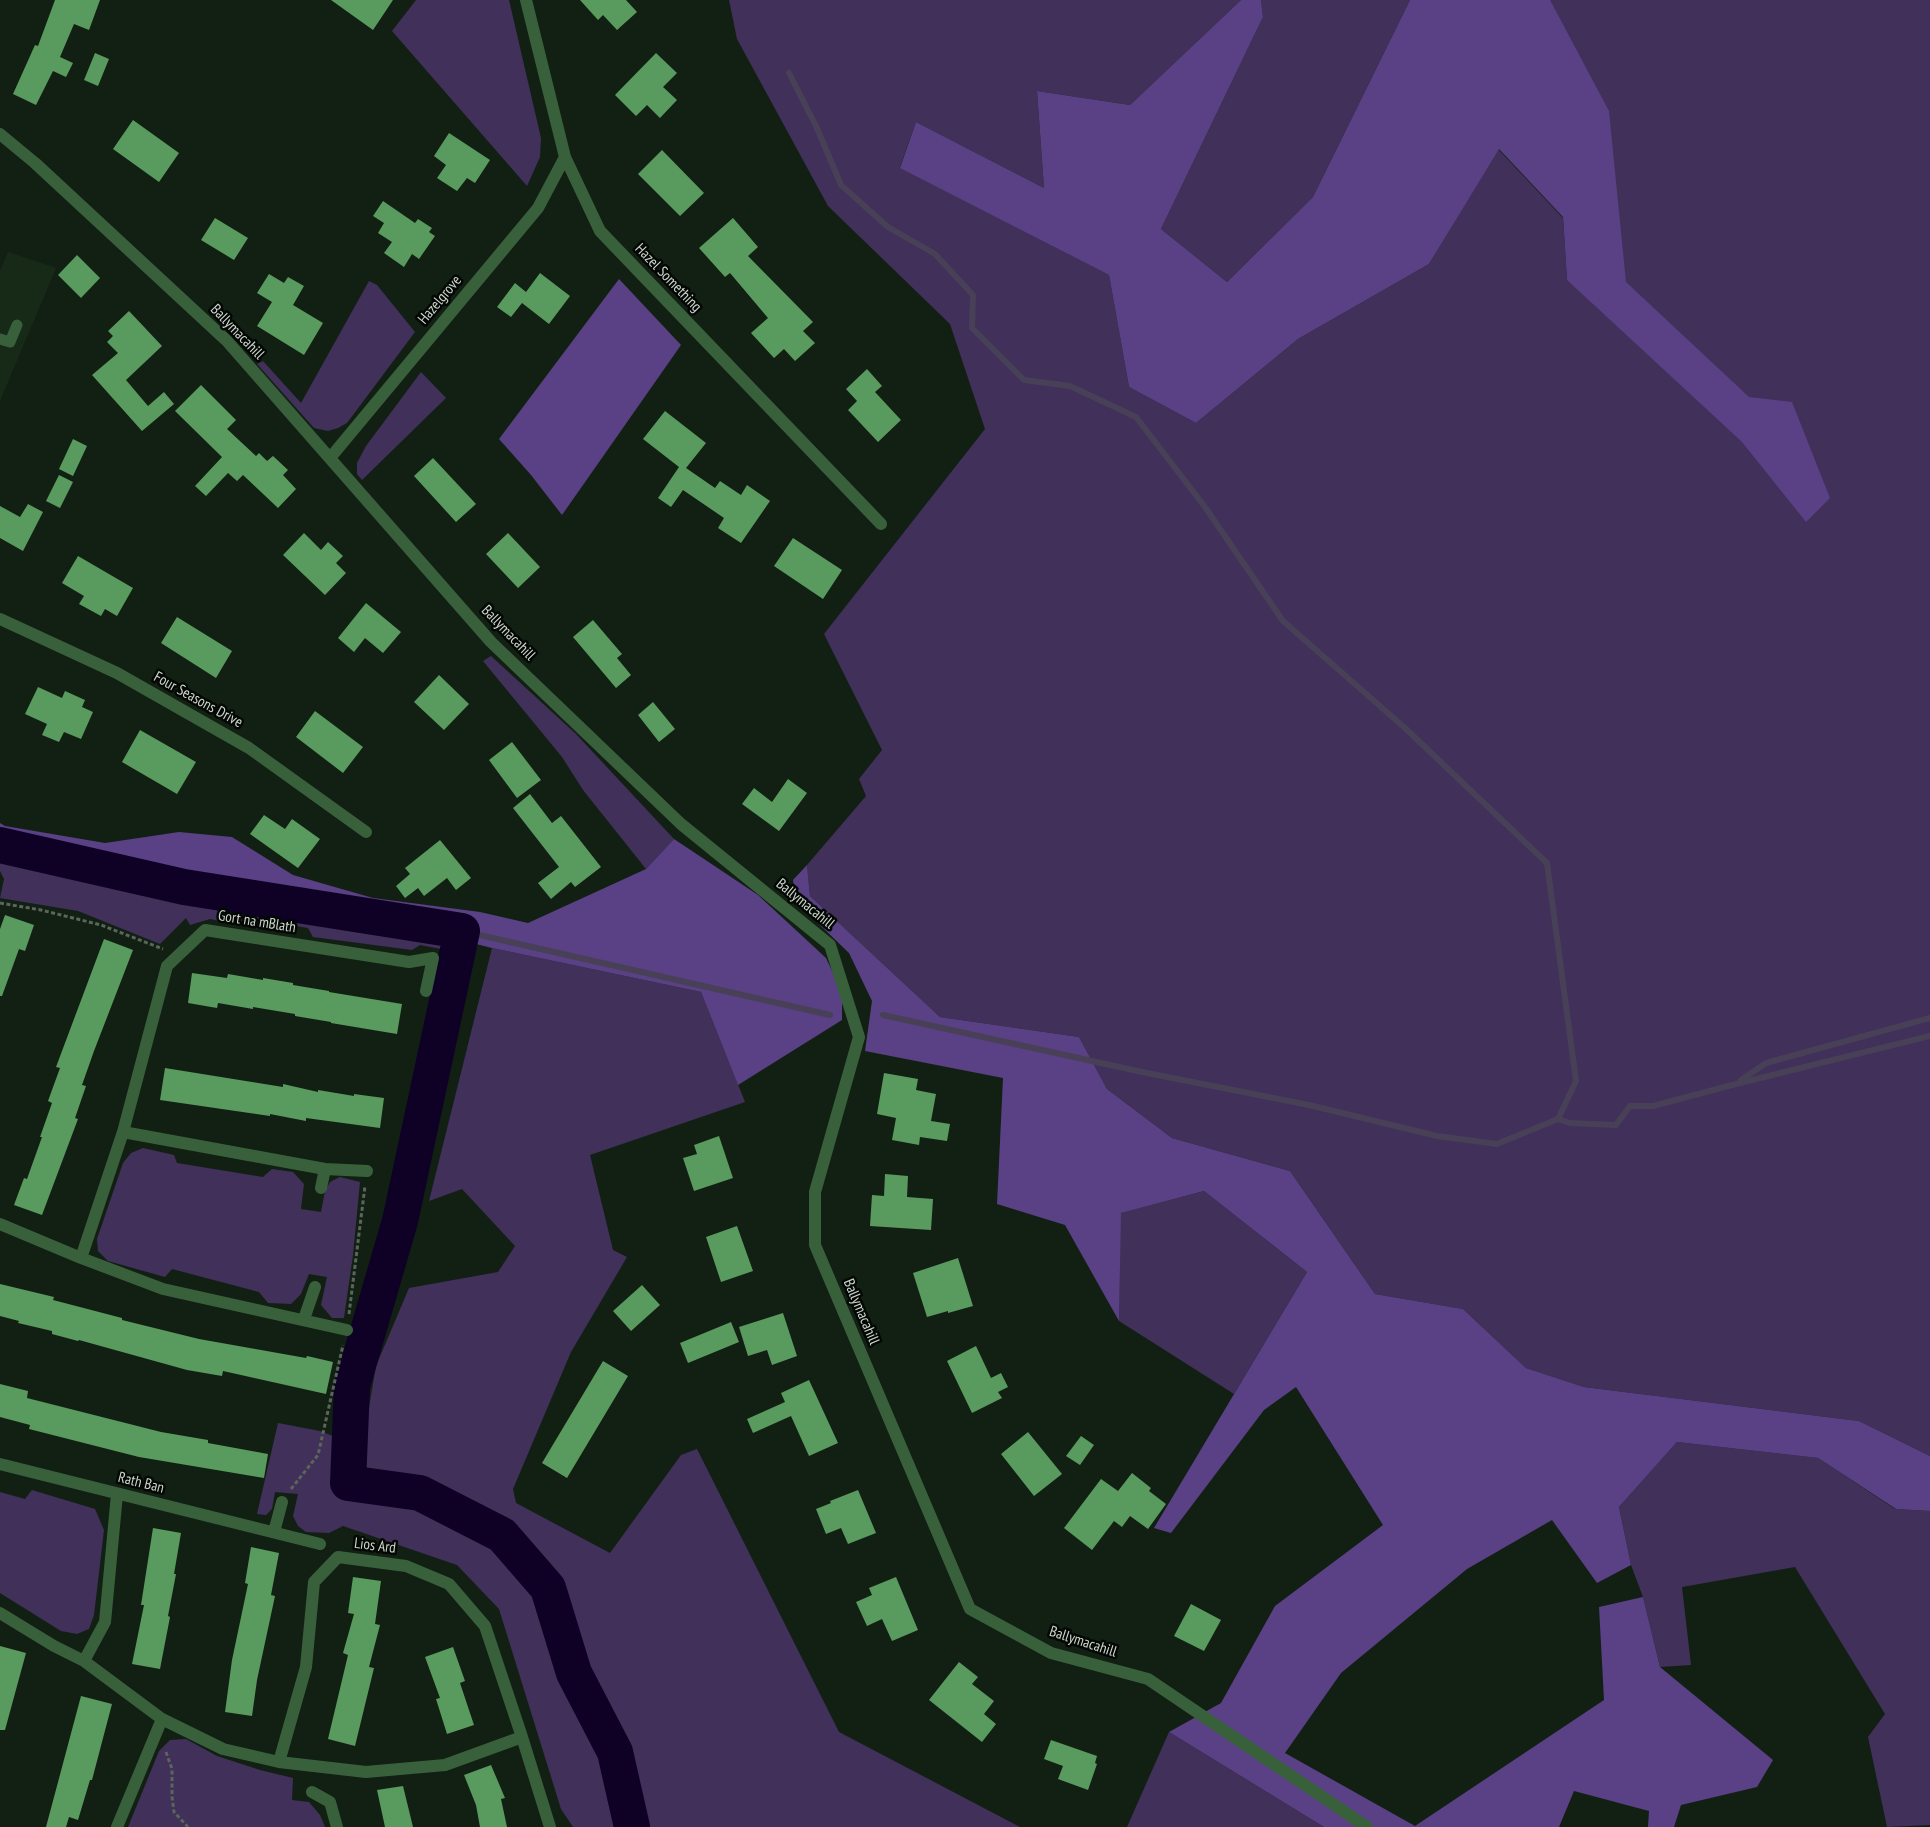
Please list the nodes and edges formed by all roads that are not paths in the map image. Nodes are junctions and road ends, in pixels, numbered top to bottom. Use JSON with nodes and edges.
{"nodes":[{"id":1,"x":526,"y":0,"type":"edge"},
{"id":2,"x":0,"y":134,"type":"edge"},
{"id":3,"x":565,"y":157,"type":"junction"},
{"id":4,"x":17,"y":325,"type":"dead end"},
{"id":5,"x":0,"y":338,"type":"edge"},
{"id":6,"x":330,"y":458,"type":"junction"},
{"id":7,"x":881,"y":524,"type":"dead end"},
{"id":8,"x":0,"y":620,"type":"edge"},
{"id":9,"x":366,"y":832,"type":"dead end"},
{"id":10,"x":426,"y":991,"type":"dead end"},
{"id":11,"x":123,"y":1132,"type":"junction"},
{"id":12,"x":326,"y":1169,"type":"junction"},
{"id":13,"x":367,"y":1171,"type":"dead end"},
{"id":14,"x":321,"y":1188,"type":"dead end"},
{"id":15,"x":0,"y":1224,"type":"edge"},
{"id":16,"x":81,"y":1258,"type":"junction"},
{"id":17,"x":315,"y":1287,"type":"dead end"},
{"id":18,"x":304,"y":1319,"type":"junction"},
{"id":19,"x":347,"y":1330,"type":"dead end"},
{"id":20,"x":0,"y":1464,"type":"edge"},
{"id":21,"x":117,"y":1494,"type":"junction"},
{"id":22,"x":282,"y":1502,"type":"dead end"},
{"id":23,"x":274,"y":1532,"type":"junction"},
{"id":24,"x":320,"y":1544,"type":"dead end"},
{"id":25,"x":0,"y":1613,"type":"edge"},
{"id":26,"x":84,"y":1662,"type":"junction"},
{"id":27,"x":162,"y":1720,"type":"junction"},
{"id":28,"x":522,"y":1737,"type":"junction"},
{"id":29,"x":279,"y":1762,"type":"junction"},
{"id":30,"x":312,"y":1792,"type":"dead end"},
{"id":31,"x":117,"y":1827,"type":"edge"},
{"id":32,"x":336,"y":1827,"type":"edge"},
{"id":33,"x":550,"y":1827,"type":"edge"},
{"id":34,"x":1367,"y":1827,"type":"edge"}],
"edges":[{"from":1,"to":3,"type":"street","name":"Hazel Something"},
{"from":2,"to":6,"type":"street","name":"Ballymacahill"},
{"from":3,"to":6,"type":"street","name":"Hazelgrove"},
{"from":3,"to":7,"type":"street","name":"Hazel Something"},
{"from":4,"to":5,"type":"lane"},
{"from":6,"to":34,"type":"street","name":"Ballymacahill"},
{"from":8,"to":9,"type":"street","name":"Four Seasons Drive"},
{"from":10,"to":11,"type":"street","name":"Gort na mBlath"},
{"from":11,"to":12,"type":"street"},
{"from":11,"to":16,"type":"street"},
{"from":12,"to":13,"type":"street"},
{"from":12,"to":14,"type":"street"},
{"from":15,"to":16,"type":"street"},
{"from":16,"to":18,"type":"street"},
{"from":17,"to":18,"type":"street"},
{"from":18,"to":19,"type":"street"},
{"from":20,"to":21,"type":"street","name":"Rath Ban"},
{"from":21,"to":23,"type":"street","name":"Rath Ban"},
{"from":21,"to":26,"type":"street"},
{"from":22,"to":23,"type":"street"},
{"from":23,"to":24,"type":"street","name":"Rath Ban"},
{"from":25,"to":26,"type":"street"},
{"from":26,"to":27,"type":"street"},
{"from":27,"to":29,"type":"street"},
{"from":27,"to":31,"type":"street"},
{"from":28,"to":29,"type":"street"},
{"from":28,"to":29,"type":"street","name":"Lios Ard"},
{"from":28,"to":33,"type":"street","name":"Lios Ard"},
{"from":30,"to":32,"type":"street"}]}
